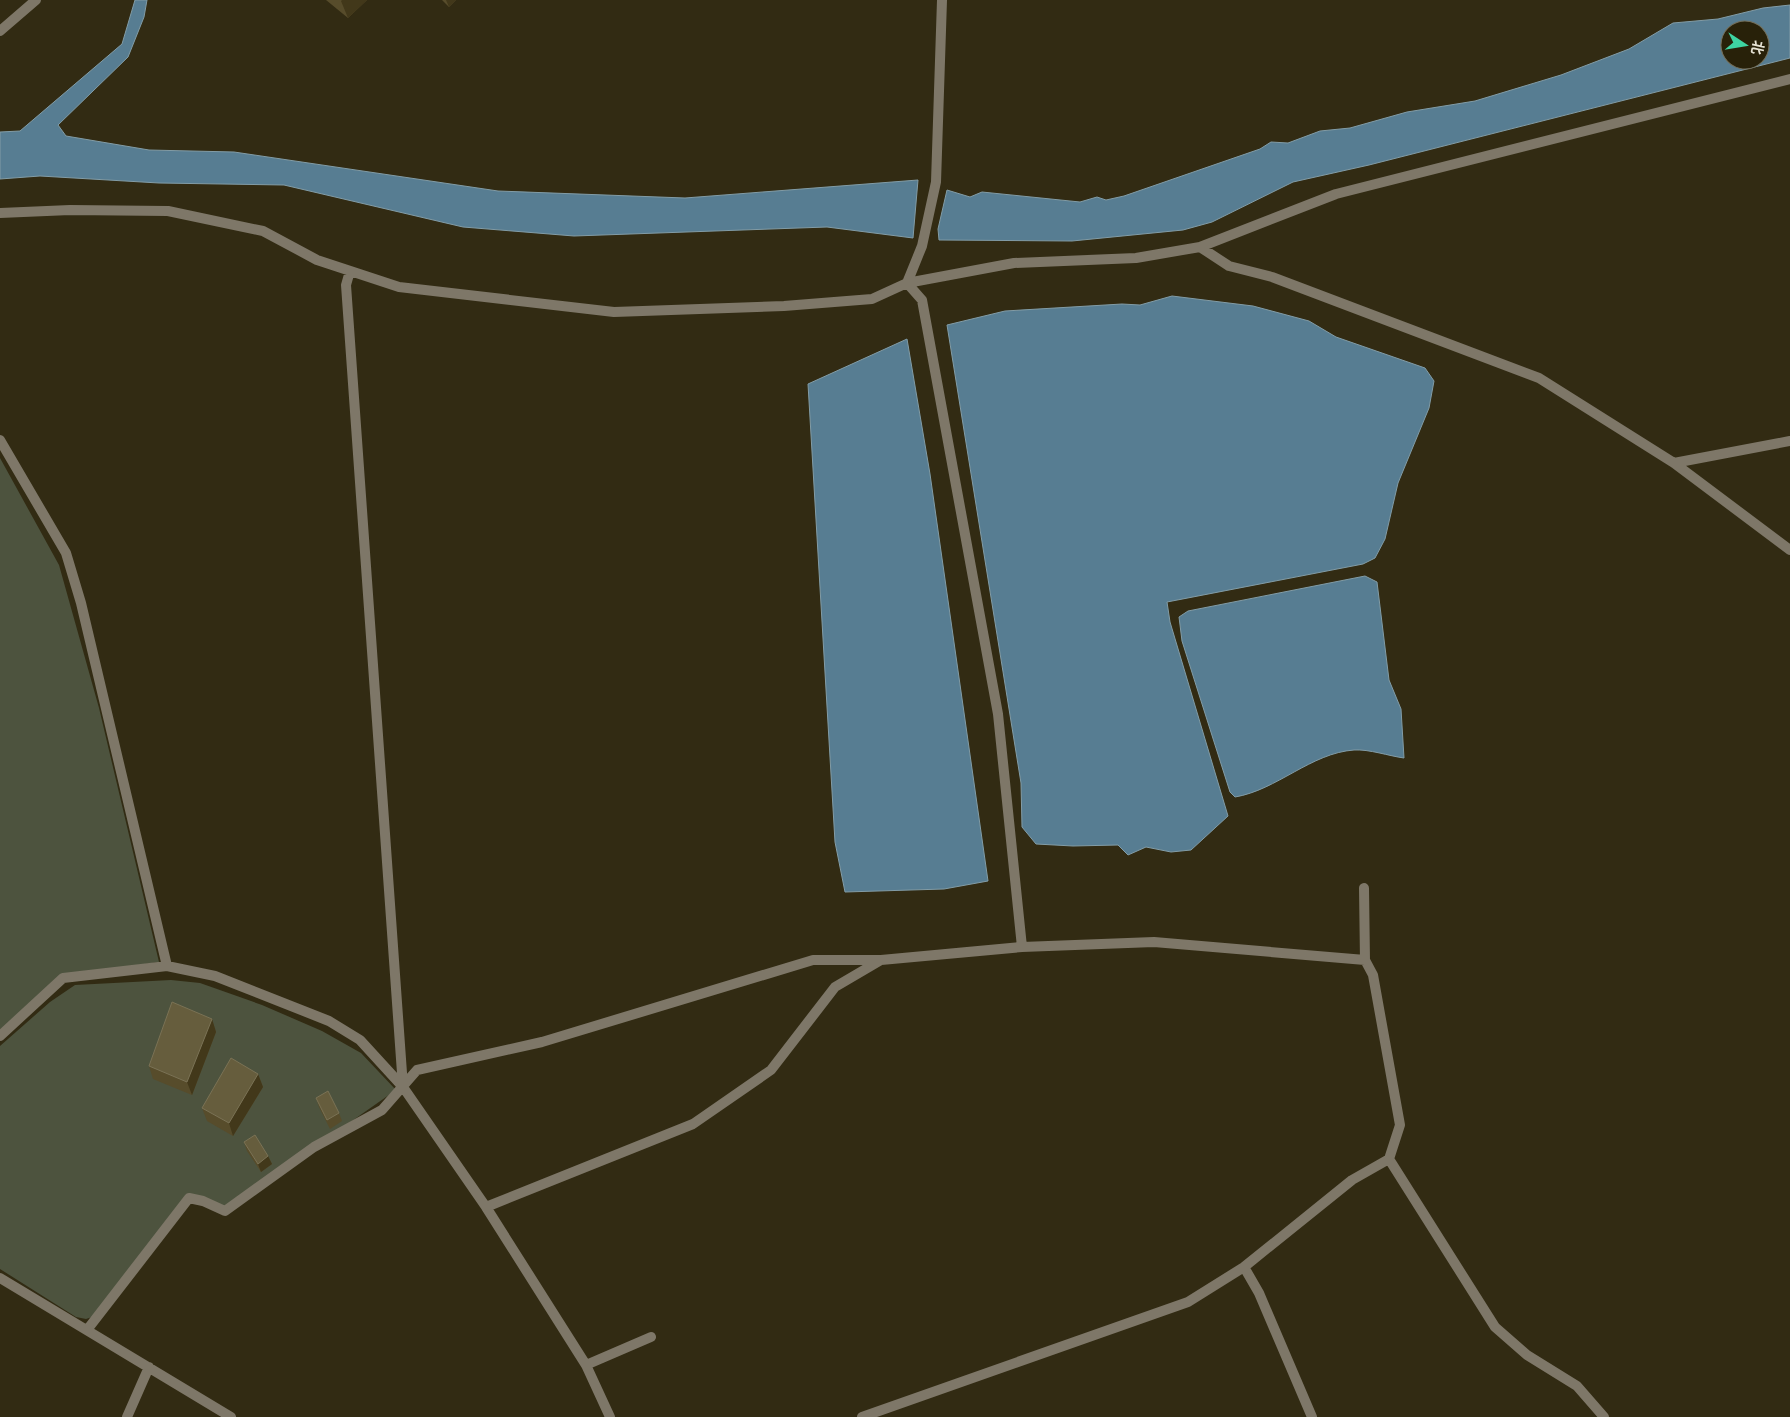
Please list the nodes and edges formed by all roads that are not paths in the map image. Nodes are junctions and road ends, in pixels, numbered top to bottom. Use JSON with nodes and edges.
{"nodes":[{"id":1,"x":36,"y":0,"type":"edge"},
{"id":2,"x":942,"y":0,"type":"edge"},
{"id":3,"x":0,"y":31,"type":"edge"},
{"id":4,"x":1790,"y":79,"type":"edge"},
{"id":5,"x":0,"y":213,"type":"edge"},
{"id":6,"x":1200,"y":247,"type":"junction"},
{"id":7,"x":350,"y":271,"type":"junction"},
{"id":8,"x":907,"y":283,"type":"junction"},
{"id":9,"x":0,"y":440,"type":"edge"},
{"id":10,"x":1790,"y":441,"type":"edge"},
{"id":11,"x":1674,"y":462,"type":"junction"},
{"id":12,"x":1790,"y":550,"type":"edge"},
{"id":13,"x":1364,"y":888,"type":"dead end"},
{"id":14,"x":1022,"y":947,"type":"junction"},
{"id":15,"x":881,"y":960,"type":"junction"},
{"id":16,"x":1365,"y":961,"type":"junction"},
{"id":17,"x":167,"y":966,"type":"junction"},
{"id":18,"x":0,"y":1036,"type":"edge"},
{"id":19,"x":402,"y":1087,"type":"junction"},
{"id":20,"x":1388,"y":1159,"type":"junction"},
{"id":21,"x":486,"y":1207,"type":"junction"},
{"id":22,"x":1244,"y":1267,"type":"junction"},
{"id":23,"x":0,"y":1278,"type":"edge"},
{"id":24,"x":87,"y":1330,"type":"junction"},
{"id":25,"x":651,"y":1337,"type":"dead end"},
{"id":26,"x":586,"y":1365,"type":"junction"},
{"id":27,"x":149,"y":1367,"type":"junction"},
{"id":28,"x":127,"y":1417,"type":"edge"},
{"id":29,"x":231,"y":1417,"type":"edge"},
{"id":30,"x":610,"y":1417,"type":"edge"},
{"id":31,"x":862,"y":1417,"type":"edge"},
{"id":32,"x":1312,"y":1417,"type":"edge"},
{"id":33,"x":1604,"y":1417,"type":"edge"}],
"edges":[{"from":1,"to":3,"type":"street"},
{"from":2,"to":8,"type":"street"},
{"from":4,"to":6,"type":"street"},
{"from":5,"to":7,"type":"street"},
{"from":6,"to":8,"type":"street"},
{"from":6,"to":11,"type":"street"},
{"from":7,"to":8,"type":"street"},
{"from":7,"to":19,"type":"street"},
{"from":8,"to":14,"type":"street"},
{"from":9,"to":17,"type":"street"},
{"from":10,"to":11,"type":"street"},
{"from":11,"to":12,"type":"street"},
{"from":13,"to":16,"type":"street"},
{"from":14,"to":15,"type":"street"},
{"from":14,"to":16,"type":"street"},
{"from":15,"to":19,"type":"street"},
{"from":15,"to":21,"type":"street"},
{"from":16,"to":20,"type":"street"},
{"from":17,"to":18,"type":"street"},
{"from":17,"to":19,"type":"street"},
{"from":19,"to":21,"type":"street"},
{"from":19,"to":24,"type":"street"},
{"from":20,"to":22,"type":"street"},
{"from":20,"to":33,"type":"street"},
{"from":21,"to":26,"type":"street"},
{"from":22,"to":31,"type":"street"},
{"from":22,"to":32,"type":"street"},
{"from":23,"to":24,"type":"street"},
{"from":24,"to":27,"type":"street"},
{"from":25,"to":26,"type":"street"},
{"from":26,"to":30,"type":"street"},
{"from":27,"to":28,"type":"street"},
{"from":27,"to":29,"type":"street"}]}
